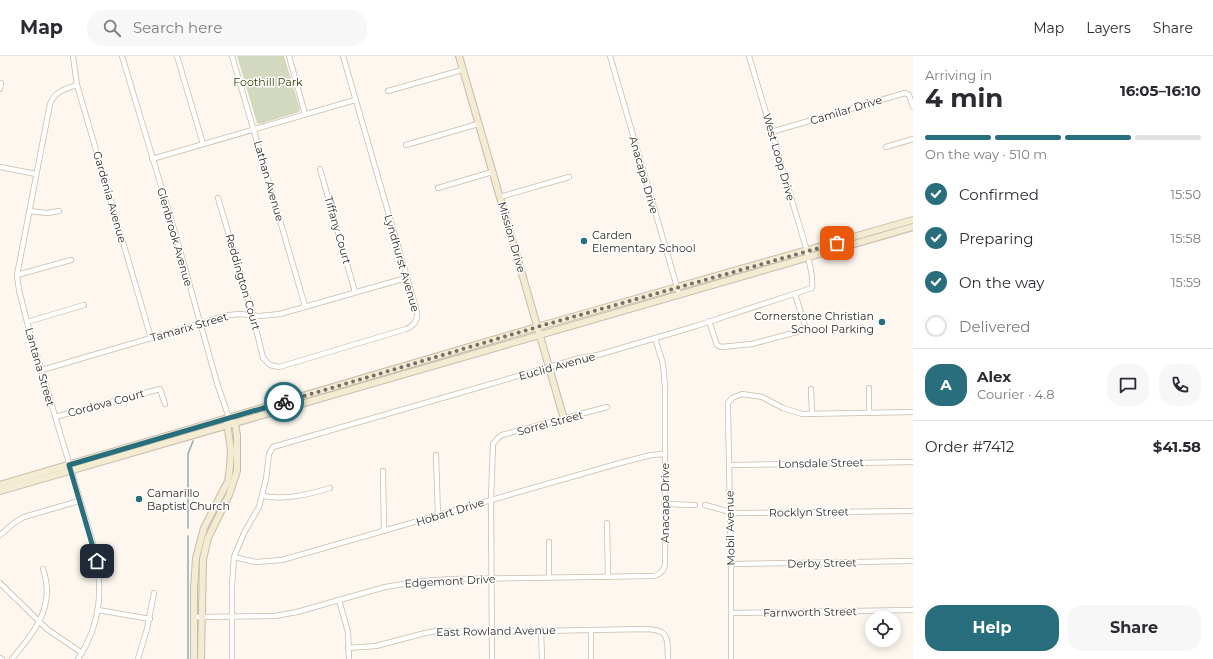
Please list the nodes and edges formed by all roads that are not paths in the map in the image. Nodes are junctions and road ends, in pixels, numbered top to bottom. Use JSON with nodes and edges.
{"nodes":[{"id":1,"x":73,"y":56,"type":"edge"},
{"id":2,"x":122,"y":56,"type":"edge"},
{"id":3,"x":178,"y":56,"type":"edge"},
{"id":4,"x":232,"y":56,"type":"edge"},
{"id":5,"x":289,"y":56,"type":"edge"},
{"id":6,"x":342,"y":56,"type":"edge"},
{"id":7,"x":459,"y":56,"type":"edge"},
{"id":8,"x":610,"y":56,"type":"edge"},
{"id":9,"x":749,"y":56,"type":"edge"},
{"id":10,"x":462,"y":70,"type":"junction"},
{"id":11,"x":1,"y":83,"type":"dead end"},
{"id":12,"x":77,"y":85,"type":"junction"},
{"id":13,"x":0,"y":89,"type":"edge"},
{"id":14,"x":388,"y":91,"type":"dead end"},
{"id":15,"x":355,"y":100,"type":"junction"},
{"id":16,"x":913,"y":106,"type":"edge"},
{"id":17,"x":305,"y":114,"type":"junction"},
{"id":18,"x":478,"y":124,"type":"junction"},
{"id":19,"x":254,"y":130,"type":"junction"},
{"id":20,"x":771,"y":132,"type":"junction"},
{"id":21,"x":913,"y":139,"type":"edge"},
{"id":22,"x":203,"y":144,"type":"junction"},
{"id":23,"x":406,"y":145,"type":"dead end"},
{"id":24,"x":886,"y":147,"type":"dead end"},
{"id":25,"x":152,"y":159,"type":"junction"},
{"id":26,"x":0,"y":167,"type":"edge"},
{"id":27,"x":320,"y":169,"type":"dead end"},
{"id":28,"x":492,"y":172,"type":"junction"},
{"id":29,"x":36,"y":174,"type":"junction"},
{"id":30,"x":569,"y":177,"type":"dead end"},
{"id":31,"x":438,"y":188,"type":"dead end"},
{"id":32,"x":500,"y":197,"type":"junction"},
{"id":33,"x":218,"y":198,"type":"dead end"},
{"id":34,"x":29,"y":211,"type":"junction"},
{"id":35,"x":58,"y":211,"type":"dead end"},
{"id":36,"x":913,"y":220,"type":"edge"},
{"id":37,"x":913,"y":227,"type":"edge"},
{"id":38,"x":808,"y":254,"type":"junction"},
{"id":39,"x":71,"y":260,"type":"dead end"},
{"id":40,"x":17,"y":275,"type":"junction"},
{"id":41,"x":406,"y":278,"type":"junction"},
{"id":42,"x":678,"y":291,"type":"junction"},
{"id":43,"x":355,"y":292,"type":"junction"},
{"id":44,"x":795,"y":294,"type":"junction"},
{"id":45,"x":84,"y":305,"type":"dead end"},
{"id":46,"x":305,"y":306,"type":"junction"},
{"id":47,"x":253,"y":316,"type":"junction"},
{"id":48,"x":709,"y":321,"type":"junction"},
{"id":49,"x":27,"y":322,"type":"junction"},
{"id":50,"x":200,"y":323,"type":"junction"},
{"id":51,"x":537,"y":328,"type":"junction"},
{"id":52,"x":539,"y":334,"type":"junction"},
{"id":53,"x":151,"y":338,"type":"junction"},
{"id":54,"x":655,"y":338,"type":"junction"},
{"id":55,"x":270,"y":365,"type":"joint"},
{"id":56,"x":549,"y":367,"type":"junction"},
{"id":57,"x":42,"y":370,"type":"junction"},
{"id":58,"x":868,"y":388,"type":"dead end"},
{"id":59,"x":811,"y":389,"type":"dead end"},
{"id":60,"x":165,"y":404,"type":"dead end"},
{"id":61,"x":607,"y":407,"type":"dead end"},
{"id":62,"x":913,"y":412,"type":"edge"},
{"id":63,"x":869,"y":413,"type":"junction"},
{"id":64,"x":812,"y":414,"type":"junction"},
{"id":65,"x":55,"y":417,"type":"junction"},
{"id":66,"x":229,"y":418,"type":"junction"},
{"id":67,"x":564,"y":419,"type":"junction"},
{"id":68,"x":234,"y":424,"type":"junction"},
{"id":69,"x":227,"y":426,"type":"junction"},
{"id":70,"x":665,"y":454,"type":"junction"},
{"id":71,"x":436,"y":455,"type":"dead end"},
{"id":72,"x":913,"y":462,"type":"edge"},
{"id":73,"x":729,"y":465,"type":"junction"},
{"id":74,"x":70,"y":468,"type":"junction"},
{"id":75,"x":383,"y":471,"type":"dead end"},
{"id":76,"x":0,"y":484,"type":"edge"},
{"id":77,"x":330,"y":488,"type":"dead end"},
{"id":78,"x":0,"y":491,"type":"edge"},
{"id":79,"x":262,"y":496,"type":"junction"},
{"id":80,"x":491,"y":499,"type":"junction"},
{"id":81,"x":79,"y":501,"type":"junction"},
{"id":82,"x":664,"y":504,"type":"junction"},
{"id":83,"x":695,"y":505,"type":"dead end"},
{"id":84,"x":705,"y":505,"type":"dead end"},
{"id":85,"x":913,"y":511,"type":"edge"},
{"id":86,"x":730,"y":512,"type":"junction"},
{"id":87,"x":438,"y":516,"type":"junction"},
{"id":88,"x":607,"y":523,"type":"dead end"},
{"id":89,"x":384,"y":531,"type":"junction"},
{"id":90,"x":0,"y":535,"type":"edge"},
{"id":91,"x":549,"y":542,"type":"dead end"},
{"id":92,"x":234,"y":557,"type":"junction"},
{"id":93,"x":913,"y":561,"type":"edge"},
{"id":94,"x":731,"y":564,"type":"junction"},
{"id":95,"x":43,"y":570,"type":"dead end"},
{"id":96,"x":661,"y":572,"type":"joint"},
{"id":97,"x":549,"y":577,"type":"junction"},
{"id":98,"x":608,"y":577,"type":"junction"},
{"id":99,"x":491,"y":578,"type":"junction"},
{"id":100,"x":0,"y":583,"type":"edge"},
{"id":101,"x":154,"y":593,"type":"dead end"},
{"id":102,"x":339,"y":600,"type":"junction"},
{"id":103,"x":98,"y":610,"type":"junction"},
{"id":104,"x":913,"y":610,"type":"edge"},
{"id":105,"x":731,"y":613,"type":"junction"},
{"id":106,"x":202,"y":616,"type":"junction"},
{"id":107,"x":194,"y":617,"type":"junction"},
{"id":108,"x":232,"y":617,"type":"junction"},
{"id":109,"x":150,"y":619,"type":"junction"},
{"id":110,"x":39,"y":622,"type":"junction"},
{"id":111,"x":541,"y":630,"type":"junction"},
{"id":112,"x":591,"y":630,"type":"junction"},
{"id":113,"x":492,"y":632,"type":"junction"},
{"id":114,"x":348,"y":648,"type":"junction"},
{"id":115,"x":82,"y":653,"type":"junction"},
{"id":116,"x":12,"y":659,"type":"edge"},
{"id":117,"x":78,"y":659,"type":"edge"},
{"id":118,"x":138,"y":659,"type":"edge"},
{"id":119,"x":194,"y":659,"type":"edge"},
{"id":120,"x":201,"y":659,"type":"edge"},
{"id":121,"x":232,"y":659,"type":"edge"},
{"id":122,"x":348,"y":659,"type":"edge"},
{"id":123,"x":492,"y":659,"type":"edge"},
{"id":124,"x":542,"y":659,"type":"edge"},
{"id":125,"x":591,"y":659,"type":"edge"},
{"id":126,"x":668,"y":659,"type":"edge"},
{"id":127,"x":731,"y":659,"type":"edge"}],
"edges":[{"from":1,"to":12,"type":"street","name":"Gardenia Avenue"},
{"from":2,"to":25,"type":"street","name":"Glenbrook Avenue"},
{"from":3,"to":22,"type":"street"},
{"from":4,"to":19,"type":"street","name":"Lathan Avenue"},
{"from":5,"to":17,"type":"street"},
{"from":6,"to":15,"type":"street","name":"Lyndhurst Avenue"},
{"from":7,"to":10,"type":"main road","name":"Mission Drive"},
{"from":8,"to":42,"type":"street","name":"Anacapa Drive"},
{"from":9,"to":20,"type":"street","name":"West Loop Drive"},
{"from":10,"to":14,"type":"street"},
{"from":10,"to":18,"type":"main road","name":"Mission Drive"},
{"from":11,"to":13,"type":"street"},
{"from":12,"to":29,"type":"street","name":"Lantana Street"},
{"from":12,"to":53,"type":"street","name":"Gardenia Avenue"},
{"from":15,"to":17,"type":"street"},
{"from":15,"to":41,"type":"street","name":"Lyndhurst Avenue"},
{"from":16,"to":20,"type":"street","name":"Camilar Drive"},
{"from":17,"to":19,"type":"street"},
{"from":18,"to":23,"type":"street"},
{"from":18,"to":28,"type":"main road","name":"Mission Drive"},
{"from":19,"to":22,"type":"street"},
{"from":19,"to":46,"type":"street","name":"Lathan Avenue"},
{"from":20,"to":38,"type":"street","name":"West Loop Drive"},
{"from":21,"to":24,"type":"street"},
{"from":22,"to":25,"type":"street"},
{"from":25,"to":50,"type":"street","name":"Glenbrook Avenue"},
{"from":26,"to":29,"type":"street"},
{"from":27,"to":43,"type":"street","name":"Tiffany Court"},
{"from":28,"to":31,"type":"street"},
{"from":28,"to":32,"type":"main road","name":"Mission Drive"},
{"from":29,"to":34,"type":"street","name":"Lantana Street"},
{"from":30,"to":32,"type":"street"},
{"from":32,"to":51,"type":"main road","name":"Mission Drive"},
{"from":33,"to":47,"type":"street","name":"Reddington Court"},
{"from":34,"to":35,"type":"street"},
{"from":34,"to":40,"type":"street","name":"Lantana Street"},
{"from":36,"to":38,"type":"main road"},
{"from":37,"to":38,"type":"main road"},
{"from":38,"to":42,"type":"main road"},
{"from":38,"to":44,"type":"street","name":"Euclid Avenue"},
{"from":39,"to":40,"type":"street"},
{"from":40,"to":49,"type":"street","name":"Lantana Street"},
{"from":41,"to":43,"type":"street","name":"Tamarix Street"},
{"from":41,"to":55,"type":"street","name":"Lyndhurst Avenue"},
{"from":42,"to":51,"type":"main road"},
{"from":42,"to":52,"type":"main road"},
{"from":43,"to":46,"type":"street","name":"Tamarix Street"},
{"from":44,"to":48,"type":"street","name":"Euclid Avenue"},
{"from":44,"to":48,"type":"street"},
{"from":45,"to":49,"type":"street"},
{"from":46,"to":47,"type":"street","name":"Tamarix Street"},
{"from":47,"to":50,"type":"street","name":"Tamarix Street"},
{"from":47,"to":55,"type":"street","name":"Reddington Court"},
{"from":48,"to":54,"type":"street","name":"Euclid Avenue"},
{"from":49,"to":57,"type":"street","name":"Lantana Street"},
{"from":50,"to":53,"type":"street","name":"Tamarix Street"},
{"from":50,"to":66,"type":"street","name":"Glenbrook Avenue"},
{"from":51,"to":52,"type":"main road","name":"Mission Drive"},
{"from":51,"to":66,"type":"main road"},
{"from":52,"to":56,"type":"main road","name":"Mission Drive"},
{"from":52,"to":68,"type":"main road"},
{"from":53,"to":57,"type":"street","name":"Tamarix Street"},
{"from":54,"to":56,"type":"street","name":"Euclid Avenue"},
{"from":54,"to":70,"type":"street","name":"Anacapa Drive"},
{"from":56,"to":67,"type":"main road","name":"Mission Drive"},
{"from":56,"to":79,"type":"street","name":"Euclid Avenue"},
{"from":57,"to":65,"type":"street","name":"Lantana Street"},
{"from":58,"to":63,"type":"street"},
{"from":59,"to":64,"type":"street"},
{"from":60,"to":65,"type":"street","name":"Cordova Court"},
{"from":61,"to":67,"type":"street","name":"Sorrel Street"},
{"from":62,"to":63,"type":"street"},
{"from":63,"to":64,"type":"street"},
{"from":64,"to":73,"type":"street","name":"Mobil Avenue"},
{"from":65,"to":74,"type":"street","name":"Lantana Street"},
{"from":66,"to":68,"type":"main road"},
{"from":66,"to":69,"type":"main road"},
{"from":66,"to":74,"type":"main road"},
{"from":67,"to":80,"type":"street","name":"Sorrel Street"},
{"from":68,"to":69,"type":"main road"},
{"from":68,"to":106,"type":"main road"},
{"from":69,"to":74,"type":"main road"},
{"from":69,"to":107,"type":"main road"},
{"from":70,"to":80,"type":"street","name":"Hobart Drive"},
{"from":70,"to":82,"type":"street","name":"Anacapa Drive"},
{"from":71,"to":87,"type":"street"},
{"from":72,"to":73,"type":"street","name":"Lonsdale Street"},
{"from":73,"to":86,"type":"street","name":"Mobil Avenue"},
{"from":74,"to":76,"type":"main road"},
{"from":74,"to":78,"type":"main road"},
{"from":74,"to":81,"type":"street","name":"Lantana Street"},
{"from":75,"to":89,"type":"street"},
{"from":77,"to":79,"type":"street"},
{"from":79,"to":92,"type":"street"},
{"from":80,"to":87,"type":"street","name":"Hobart Drive"},
{"from":80,"to":99,"type":"street"},
{"from":81,"to":90,"type":"street"},
{"from":81,"to":103,"type":"street","name":"Lantana Street"},
{"from":82,"to":83,"type":"street"},
{"from":82,"to":96,"type":"street","name":"Anacapa Drive"},
{"from":84,"to":86,"type":"street","name":"Rocklyn Street"},
{"from":85,"to":86,"type":"street","name":"Rocklyn Street"},
{"from":86,"to":94,"type":"street","name":"Mobil Avenue"},
{"from":87,"to":89,"type":"street","name":"Hobart Drive"},
{"from":88,"to":98,"type":"street"},
{"from":89,"to":92,"type":"street","name":"Hobart Drive"},
{"from":91,"to":97,"type":"street"},
{"from":92,"to":108,"type":"street"},
{"from":93,"to":94,"type":"street","name":"Derby Street"},
{"from":94,"to":105,"type":"street","name":"Mobil Avenue"},
{"from":95,"to":110,"type":"street"},
{"from":96,"to":98,"type":"street","name":"Edgemont Drive"},
{"from":97,"to":98,"type":"street","name":"Edgemont Drive"},
{"from":97,"to":99,"type":"street","name":"Edgemont Drive"},
{"from":99,"to":102,"type":"street","name":"Edgemont Drive"},
{"from":99,"to":113,"type":"street"},
{"from":100,"to":110,"type":"street"},
{"from":101,"to":109,"type":"street"},
{"from":102,"to":108,"type":"street","name":"Edgemont Drive"},
{"from":102,"to":114,"type":"street"},
{"from":103,"to":109,"type":"street"},
{"from":103,"to":115,"type":"street","name":"Lantana Street"},
{"from":104,"to":105,"type":"street","name":"Farnworth Street"},
{"from":105,"to":127,"type":"street","name":"Mobil Avenue"},
{"from":106,"to":107,"type":"street","name":"Edgemont Drive"},
{"from":106,"to":108,"type":"street","name":"Edgemont Drive"},
{"from":106,"to":120,"type":"main road"},
{"from":107,"to":119,"type":"main road"},
{"from":108,"to":121,"type":"street"},
{"from":109,"to":118,"type":"street"},
{"from":110,"to":115,"type":"street"},
{"from":110,"to":116,"type":"street"},
{"from":111,"to":112,"type":"street","name":"East Rowland Avenue"},
{"from":111,"to":113,"type":"street","name":"East Rowland Avenue"},
{"from":111,"to":124,"type":"street"},
{"from":112,"to":125,"type":"street"},
{"from":112,"to":126,"type":"street","name":"East Rowland Avenue"},
{"from":113,"to":114,"type":"street","name":"East Rowland Avenue"},
{"from":113,"to":123,"type":"street"},
{"from":114,"to":122,"type":"street"},
{"from":115,"to":117,"type":"street","name":"Lantana Street"}]}
